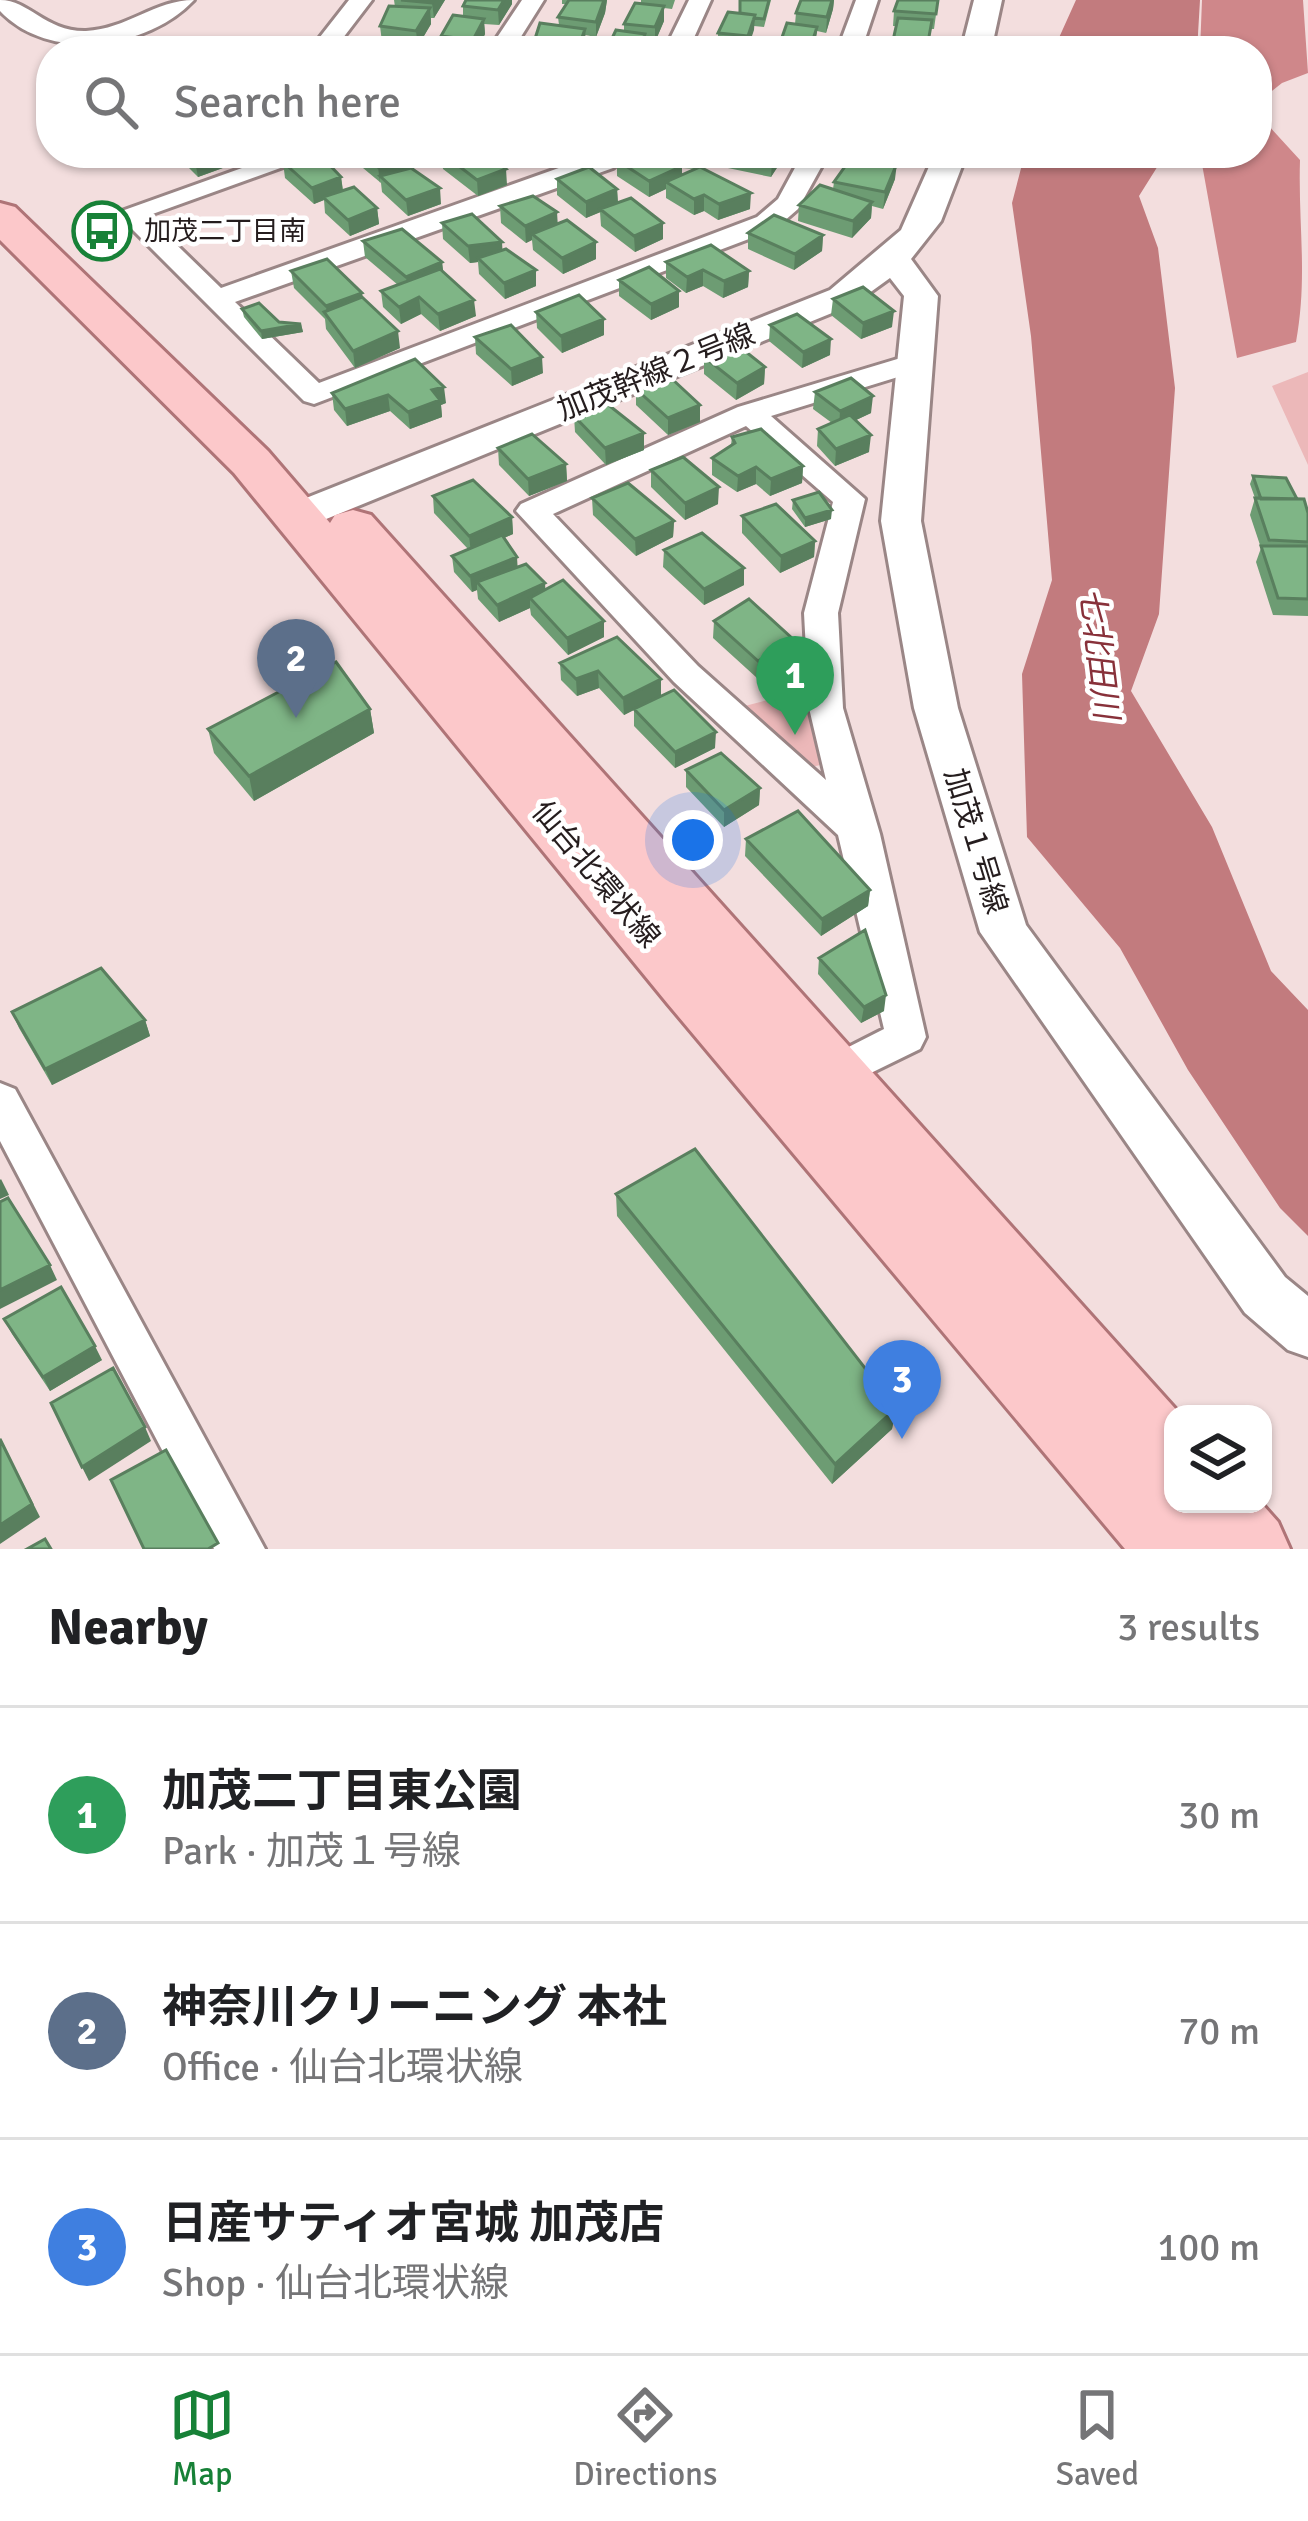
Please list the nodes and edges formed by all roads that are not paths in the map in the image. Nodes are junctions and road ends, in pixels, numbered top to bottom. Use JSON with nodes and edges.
{"nodes":[{"id":1,"x":2,"y":0,"type":"edge"},
{"id":2,"x":183,"y":0,"type":"edge"},
{"id":3,"x":361,"y":0,"type":"edge"},
{"id":4,"x":533,"y":0,"type":"edge"},
{"id":5,"x":700,"y":0,"type":"edge"},
{"id":6,"x":867,"y":0,"type":"edge"},
{"id":7,"x":988,"y":0,"type":"edge"},
{"id":8,"x":333,"y":36,"type":"edge"},
{"id":9,"x":510,"y":36,"type":"edge"},
{"id":10,"x":683,"y":36,"type":"edge"},
{"id":11,"x":854,"y":36,"type":"edge"},
{"id":12,"x":980,"y":36,"type":"edge"},
{"id":13,"x":264,"y":168,"type":"edge"},
{"id":14,"x":586,"y":168,"type":"edge"},
{"id":15,"x":808,"y":168,"type":"edge"},
{"id":16,"x":947,"y":168,"type":"edge"},
{"id":17,"x":0,"y":178,"type":"edge"},
{"id":18,"x":0,"y":217,"type":"edge"},
{"id":19,"x":896,"y":261,"type":"junction"},
{"id":20,"x":216,"y":298,"type":"junction"},
{"id":21,"x":914,"y":363,"type":"junction"},
{"id":22,"x":749,"y":413,"type":"junction"},
{"id":23,"x":313,"y":510,"type":"junction"},
{"id":24,"x":861,"y":834,"type":"junction"},
{"id":25,"x":833,"y":1074,"type":"junction"},
{"id":26,"x":0,"y":1101,"type":"edge"},
{"id":27,"x":1308,"y":1331,"type":"edge"},
{"id":28,"x":1164,"y":1452,"type":"edge"},
{"id":29,"x":1217,"y":1513,"type":"edge"},
{"id":30,"x":240,"y":1549,"type":"edge"},
{"id":31,"x":1175,"y":1549,"type":"edge"},
{"id":32,"x":1251,"y":1549,"type":"edge"}],
"edges":[{"from":1,"to":2,"type":"street"},
{"from":3,"to":8,"type":"street"},
{"from":4,"to":9,"type":"street"},
{"from":5,"to":10,"type":"street"},
{"from":6,"to":11,"type":"street"},
{"from":7,"to":12,"type":"street"},
{"from":13,"to":20,"type":"street"},
{"from":14,"to":20,"type":"street"},
{"from":15,"to":20,"type":"street"},
{"from":16,"to":19,"type":"street","name":"加茂幹線２号線"},
{"from":17,"to":23,"type":"main road","name":"仙台北環状線"},
{"from":18,"to":23,"type":"main road","name":"仙台北環状線"},
{"from":19,"to":21,"type":"street","name":"加茂１号線"},
{"from":19,"to":23,"type":"street","name":"加茂幹線２号線"},
{"from":21,"to":22,"type":"street"},
{"from":21,"to":27,"type":"street","name":"加茂１号線"},
{"from":22,"to":24,"type":"street"},
{"from":22,"to":24,"type":"street"},
{"from":23,"to":25,"type":"main road","name":"仙台北環状線"},
{"from":23,"to":31,"type":"main road","name":"仙台北環状線"},
{"from":24,"to":25,"type":"street"},
{"from":25,"to":28,"type":"main road","name":"仙台北環状線"},
{"from":26,"to":30,"type":"street"},
{"from":29,"to":32,"type":"main road"}]}
